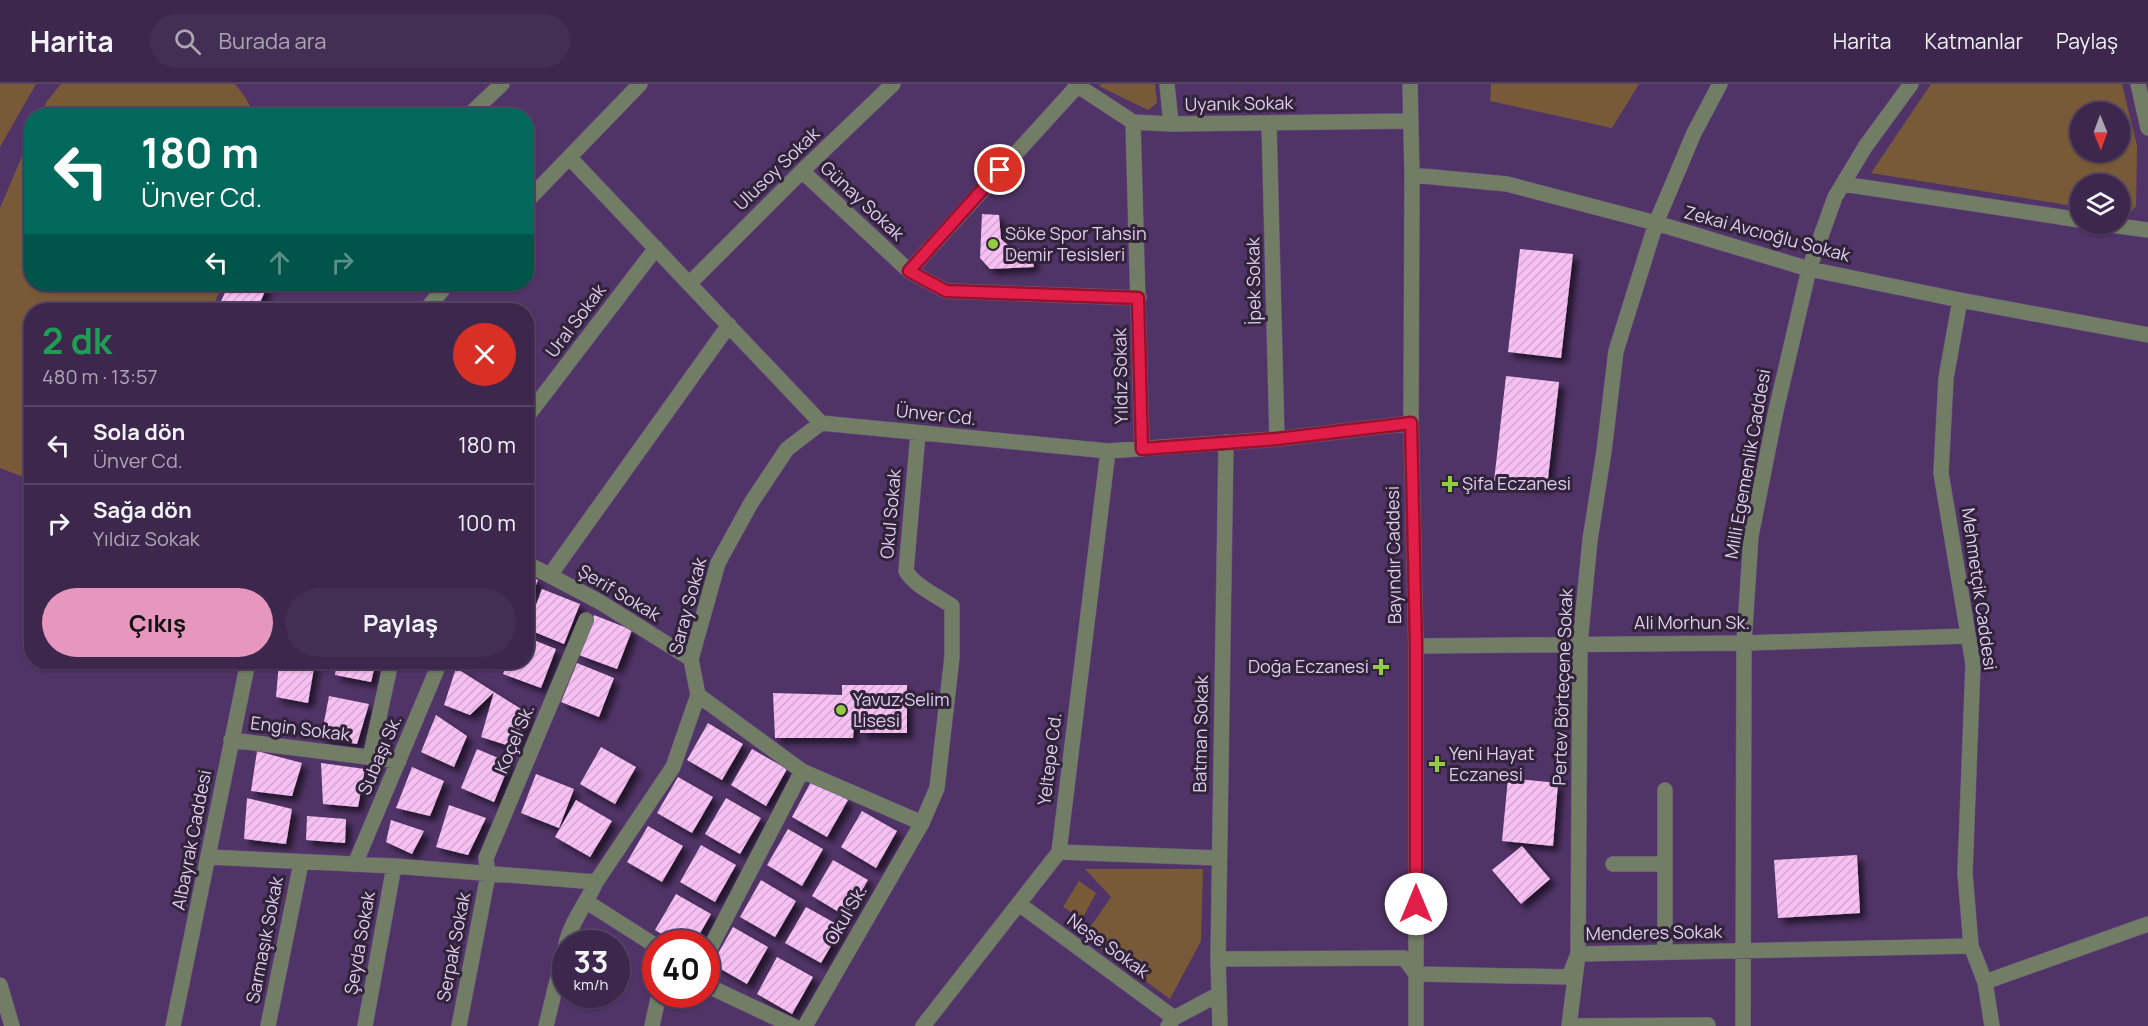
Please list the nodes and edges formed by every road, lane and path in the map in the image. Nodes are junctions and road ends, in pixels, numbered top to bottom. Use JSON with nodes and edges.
{"nodes":[{"id":1,"x":502,"y":84,"type":"edge"},
{"id":2,"x":640,"y":84,"type":"edge"},
{"id":3,"x":893,"y":84,"type":"edge"},
{"id":4,"x":1167,"y":84,"type":"edge"},
{"id":5,"x":1410,"y":84,"type":"edge"},
{"id":6,"x":1720,"y":84,"type":"edge"},
{"id":7,"x":1911,"y":84,"type":"edge"},
{"id":8,"x":2138,"y":84,"type":"edge"},
{"id":9,"x":1077,"y":85,"type":"edge"},
{"id":10,"x":476,"y":108,"type":"edge"},
{"id":11,"x":1411,"y":121,"type":"junction"},
{"id":12,"x":1133,"y":122,"type":"junction"},
{"id":13,"x":1269,"y":123,"type":"junction"},
{"id":14,"x":1171,"y":124,"type":"junction"},
{"id":15,"x":2148,"y":128,"type":"edge"},
{"id":16,"x":570,"y":158,"type":"junction"},
{"id":17,"x":802,"y":171,"type":"junction"},
{"id":18,"x":1413,"y":175,"type":"junction"},
{"id":19,"x":1843,"y":184,"type":"junction"},
{"id":20,"x":534,"y":194,"type":"edge"},
{"id":21,"x":2070,"y":218,"type":"edge"},
{"id":22,"x":1656,"y":224,"type":"junction"},
{"id":23,"x":2130,"y":228,"type":"edge"},
{"id":24,"x":2148,"y":230,"type":"edge"},
{"id":25,"x":656,"y":248,"type":"junction"},
{"id":26,"x":1809,"y":269,"type":"junction"},
{"id":27,"x":909,"y":271,"type":"junction"},
{"id":28,"x":690,"y":283,"type":"junction"},
{"id":29,"x":441,"y":291,"type":"edge"},
{"id":30,"x":1138,"y":298,"type":"junction"},
{"id":31,"x":1960,"y":300,"type":"junction"},
{"id":32,"x":432,"y":303,"type":"edge"},
{"id":33,"x":729,"y":325,"type":"junction"},
{"id":34,"x":2148,"y":335,"type":"edge"},
{"id":35,"x":534,"y":408,"type":"edge"},
{"id":36,"x":821,"y":423,"type":"junction"},
{"id":37,"x":1411,"y":423,"type":"junction"},
{"id":38,"x":918,"y":434,"type":"junction"},
{"id":39,"x":1277,"y":439,"type":"junction"},
{"id":40,"x":1226,"y":442,"type":"junction"},
{"id":41,"x":1142,"y":449,"type":"junction"},
{"id":42,"x":1108,"y":452,"type":"junction"},
{"id":43,"x":534,"y":566,"type":"edge"},
{"id":44,"x":550,"y":575,"type":"junction"},
{"id":45,"x":586,"y":620,"type":"dead end"},
{"id":46,"x":1968,"y":636,"type":"junction"},
{"id":47,"x":1580,"y":643,"type":"junction"},
{"id":48,"x":1744,"y":643,"type":"junction"},
{"id":49,"x":1416,"y":646,"type":"junction"},
{"id":50,"x":691,"y":659,"type":"junction"},
{"id":51,"x":246,"y":669,"type":"edge"},
{"id":52,"x":389,"y":669,"type":"edge"},
{"id":53,"x":437,"y":669,"type":"edge"},
{"id":54,"x":698,"y":695,"type":"junction"},
{"id":55,"x":231,"y":740,"type":"junction"},
{"id":56,"x":370,"y":758,"type":"junction"},
{"id":57,"x":399,"y":761,"type":"junction"},
{"id":58,"x":802,"y":771,"type":"junction"},
{"id":59,"x":1665,"y":790,"type":"dead end"},
{"id":60,"x":922,"y":823,"type":"junction"},
{"id":61,"x":1059,"y":852,"type":"junction"},
{"id":62,"x":209,"y":857,"type":"junction"},
{"id":63,"x":1219,"y":858,"type":"junction"},
{"id":64,"x":301,"y":863,"type":"junction"},
{"id":65,"x":355,"y":864,"type":"junction"},
{"id":66,"x":1613,"y":864,"type":"dead end"},
{"id":67,"x":1665,"y":864,"type":"junction"},
{"id":68,"x":394,"y":866,"type":"junction"},
{"id":69,"x":488,"y":875,"type":"junction"},
{"id":70,"x":596,"y":882,"type":"junction"},
{"id":71,"x":587,"y":902,"type":"junction"},
{"id":72,"x":1019,"y":904,"type":"junction"},
{"id":73,"x":2148,"y":924,"type":"edge"},
{"id":74,"x":570,"y":930,"type":"edge"},
{"id":75,"x":719,"y":930,"type":"edge"},
{"id":76,"x":642,"y":937,"type":"edge"},
{"id":77,"x":1971,"y":946,"type":"junction"},
{"id":78,"x":1743,"y":951,"type":"junction"},
{"id":79,"x":1665,"y":952,"type":"junction"},
{"id":80,"x":1578,"y":954,"type":"junction"},
{"id":81,"x":1218,"y":959,"type":"junction"},
{"id":82,"x":1416,"y":974,"type":"junction"},
{"id":83,"x":1985,"y":982,"type":"junction"},
{"id":84,"x":0,"y":985,"type":"edge"},
{"id":85,"x":720,"y":992,"type":"edge"},
{"id":86,"x":1219,"y":994,"type":"junction"},
{"id":87,"x":552,"y":1001,"type":"edge"},
{"id":88,"x":656,"y":1008,"type":"edge"},
{"id":89,"x":1171,"y":1022,"type":"edge"},
{"id":90,"x":1708,"y":1025,"type":"edge"},
{"id":91,"x":12,"y":1026,"type":"edge"},
{"id":92,"x":173,"y":1026,"type":"edge"},
{"id":93,"x":268,"y":1026,"type":"edge"},
{"id":94,"x":365,"y":1026,"type":"edge"},
{"id":95,"x":459,"y":1026,"type":"edge"},
{"id":96,"x":546,"y":1026,"type":"edge"},
{"id":97,"x":652,"y":1026,"type":"edge"},
{"id":98,"x":793,"y":1026,"type":"edge"},
{"id":99,"x":805,"y":1026,"type":"edge"},
{"id":100,"x":923,"y":1026,"type":"edge"},
{"id":101,"x":1220,"y":1026,"type":"edge"},
{"id":102,"x":1416,"y":1026,"type":"edge"},
{"id":103,"x":1569,"y":1026,"type":"edge"},
{"id":104,"x":1650,"y":1026,"type":"edge"},
{"id":105,"x":1673,"y":1026,"type":"edge"},
{"id":106,"x":1743,"y":1026,"type":"edge"},
{"id":107,"x":1992,"y":1026,"type":"edge"}],
"edges":[{"from":1,"to":10,"type":"street"},
{"from":2,"to":16,"type":"street"},
{"from":3,"to":17,"type":"street","name":"Ulusoy Sokak"},
{"from":4,"to":14,"type":"street"},
{"from":5,"to":11,"type":"street","name":"Bayındır Caddesi"},
{"from":6,"to":22,"type":"street","name":"Pertev Börteçene Sokak"},
{"from":7,"to":19,"type":"street","name":"Milli Egemenlik Caddesi"},
{"from":8,"to":15,"type":"street"},
{"from":9,"to":12,"type":"street","name":"Uyanık Sokak"},
{"from":9,"to":27,"type":"street"},
{"from":11,"to":13,"type":"street","name":"Uyanık Sokak"},
{"from":11,"to":18,"type":"street","name":"Bayındır Caddesi"},
{"from":12,"to":14,"type":"street","name":"Uyanık Sokak"},
{"from":12,"to":30,"type":"street","name":"Yıldız Sokak"},
{"from":13,"to":14,"type":"street","name":"Uyanık Sokak"},
{"from":13,"to":39,"type":"street","name":"İpek Sokak"},
{"from":16,"to":20,"type":"street"},
{"from":16,"to":25,"type":"street"},
{"from":17,"to":27,"type":"street","name":"Günay Sokak"},
{"from":17,"to":28,"type":"street","name":"Ulusoy Sokak"},
{"from":18,"to":22,"type":"street","name":"Zekai Avcıoğlu Sokak"},
{"from":18,"to":37,"type":"street","name":"Bayındır Caddesi"},
{"from":19,"to":21,"type":"street"},
{"from":19,"to":26,"type":"street","name":"Milli Egemenlik Caddesi"},
{"from":22,"to":26,"type":"street","name":"Zekai Avcıoğlu Sokak"},
{"from":22,"to":47,"type":"street","name":"Pertev Börteçene Sokak"},
{"from":23,"to":24,"type":"street"},
{"from":25,"to":28,"type":"street"},
{"from":25,"to":35,"type":"street","name":"Ural Sokak"},
{"from":26,"to":31,"type":"street","name":"Zekai Avcıoğlu Sokak"},
{"from":26,"to":48,"type":"street","name":"Milli Egemenlik Caddesi"},
{"from":27,"to":30,"type":"street","name":"Günay Sokak"},
{"from":28,"to":33,"type":"street"},
{"from":29,"to":32,"type":"street"},
{"from":30,"to":41,"type":"street","name":"Yıldız Sokak"},
{"from":31,"to":34,"type":"street","name":"Zekai Avcıoğlu Sokak"},
{"from":31,"to":46,"type":"street","name":"Mehmetçik Caddesi"},
{"from":33,"to":36,"type":"street"},
{"from":33,"to":44,"type":"street"},
{"from":36,"to":38,"type":"street","name":"Ünver Cd."},
{"from":36,"to":50,"type":"street","name":"Saray Sokak"},
{"from":37,"to":39,"type":"street","name":"Ünver Cd."},
{"from":37,"to":49,"type":"street","name":"Bayındır Caddesi"},
{"from":38,"to":42,"type":"street","name":"Ünver Cd."},
{"from":38,"to":60,"type":"street","name":"Okul Sokak"},
{"from":39,"to":40,"type":"street","name":"Ünver Cd."},
{"from":40,"to":41,"type":"street","name":"Ünver Cd."},
{"from":40,"to":63,"type":"street","name":"Batman Sokak"},
{"from":41,"to":42,"type":"street","name":"Ünver Cd."},
{"from":42,"to":61,"type":"street","name":"Yeltepe Cd."},
{"from":43,"to":44,"type":"street","name":"Şerif Sokak"},
{"from":44,"to":50,"type":"street","name":"Şerif Sokak"},
{"from":45,"to":69,"type":"street","name":"Koçel Sk."},
{"from":46,"to":48,"type":"street","name":"Ali Morhun Sk."},
{"from":46,"to":77,"type":"street","name":"Mehmetçik Caddesi"},
{"from":47,"to":48,"type":"street","name":"Ali Morhun Sk."},
{"from":47,"to":49,"type":"street","name":"Ali Morhun Sk."},
{"from":47,"to":80,"type":"street","name":"Pertev Börteçene Sokak"},
{"from":48,"to":78,"type":"street","name":"Milli Egemenlik Caddesi"},
{"from":49,"to":82,"type":"street","name":"Bayındır Caddesi"},
{"from":50,"to":54,"type":"street","name":"Saray Sokak"},
{"from":51,"to":55,"type":"street","name":"Albayrak Caddesi"},
{"from":52,"to":56,"type":"street"},
{"from":53,"to":57,"type":"street","name":"Subaşı Sk."},
{"from":54,"to":58,"type":"street"},
{"from":54,"to":70,"type":"street"},
{"from":55,"to":56,"type":"street","name":"Engin Sokak"},
{"from":55,"to":62,"type":"street","name":"Albayrak Caddesi"},
{"from":56,"to":57,"type":"street","name":"Engin Sokak"},
{"from":57,"to":65,"type":"street","name":"Subaşı Sk."},
{"from":58,"to":60,"type":"street"},
{"from":58,"to":75,"type":"street"},
{"from":59,"to":67,"type":"street"},
{"from":60,"to":99,"type":"street","name":"Okul Sk."},
{"from":61,"to":63,"type":"street"},
{"from":61,"to":72,"type":"street"},
{"from":62,"to":64,"type":"street"},
{"from":62,"to":92,"type":"street","name":"Albayrak Caddesi"},
{"from":63,"to":81,"type":"street","name":"Batman Sokak"},
{"from":64,"to":65,"type":"street"},
{"from":64,"to":93,"type":"street","name":"Sarmaşık Sokak"},
{"from":65,"to":68,"type":"street"},
{"from":66,"to":67,"type":"street"},
{"from":67,"to":79,"type":"street"},
{"from":68,"to":69,"type":"street"},
{"from":68,"to":94,"type":"street","name":"Şeyda Sokak"},
{"from":69,"to":70,"type":"street"},
{"from":69,"to":95,"type":"street","name":"Serpak Sokak"},
{"from":70,"to":71,"type":"street"},
{"from":71,"to":74,"type":"street"},
{"from":71,"to":76,"type":"street"},
{"from":72,"to":89,"type":"street","name":"Neşe Sokak"},
{"from":72,"to":100,"type":"street"},
{"from":73,"to":83,"type":"street"},
{"from":77,"to":78,"type":"street","name":"Menderes Sokak"},
{"from":77,"to":83,"type":"street","name":"Mehmetçik Caddesi"},
{"from":78,"to":79,"type":"street","name":"Menderes Sokak"},
{"from":78,"to":106,"type":"street","name":"Milli Egemenlik Caddesi"},
{"from":79,"to":80,"type":"street","name":"Menderes Sokak"},
{"from":80,"to":82,"type":"street","name":"Menderes Sokak"},
{"from":80,"to":103,"type":"street","name":"Pertev Börteçene Sokak"},
{"from":81,"to":82,"type":"street"},
{"from":81,"to":86,"type":"street","name":"Batman Sokak"},
{"from":82,"to":102,"type":"street","name":"Bayındır Caddesi"},
{"from":83,"to":107,"type":"street","name":"Mehmetçik Caddesi"},
{"from":84,"to":91,"type":"street"},
{"from":85,"to":98,"type":"street"},
{"from":86,"to":89,"type":"street"},
{"from":86,"to":101,"type":"street","name":"Batman Sokak"},
{"from":87,"to":96,"type":"street"},
{"from":88,"to":97,"type":"street"},
{"from":90,"to":105,"type":"street"},
{"from":103,"to":104,"type":"street"},
{"from":104,"to":105,"type":"street"}]}
